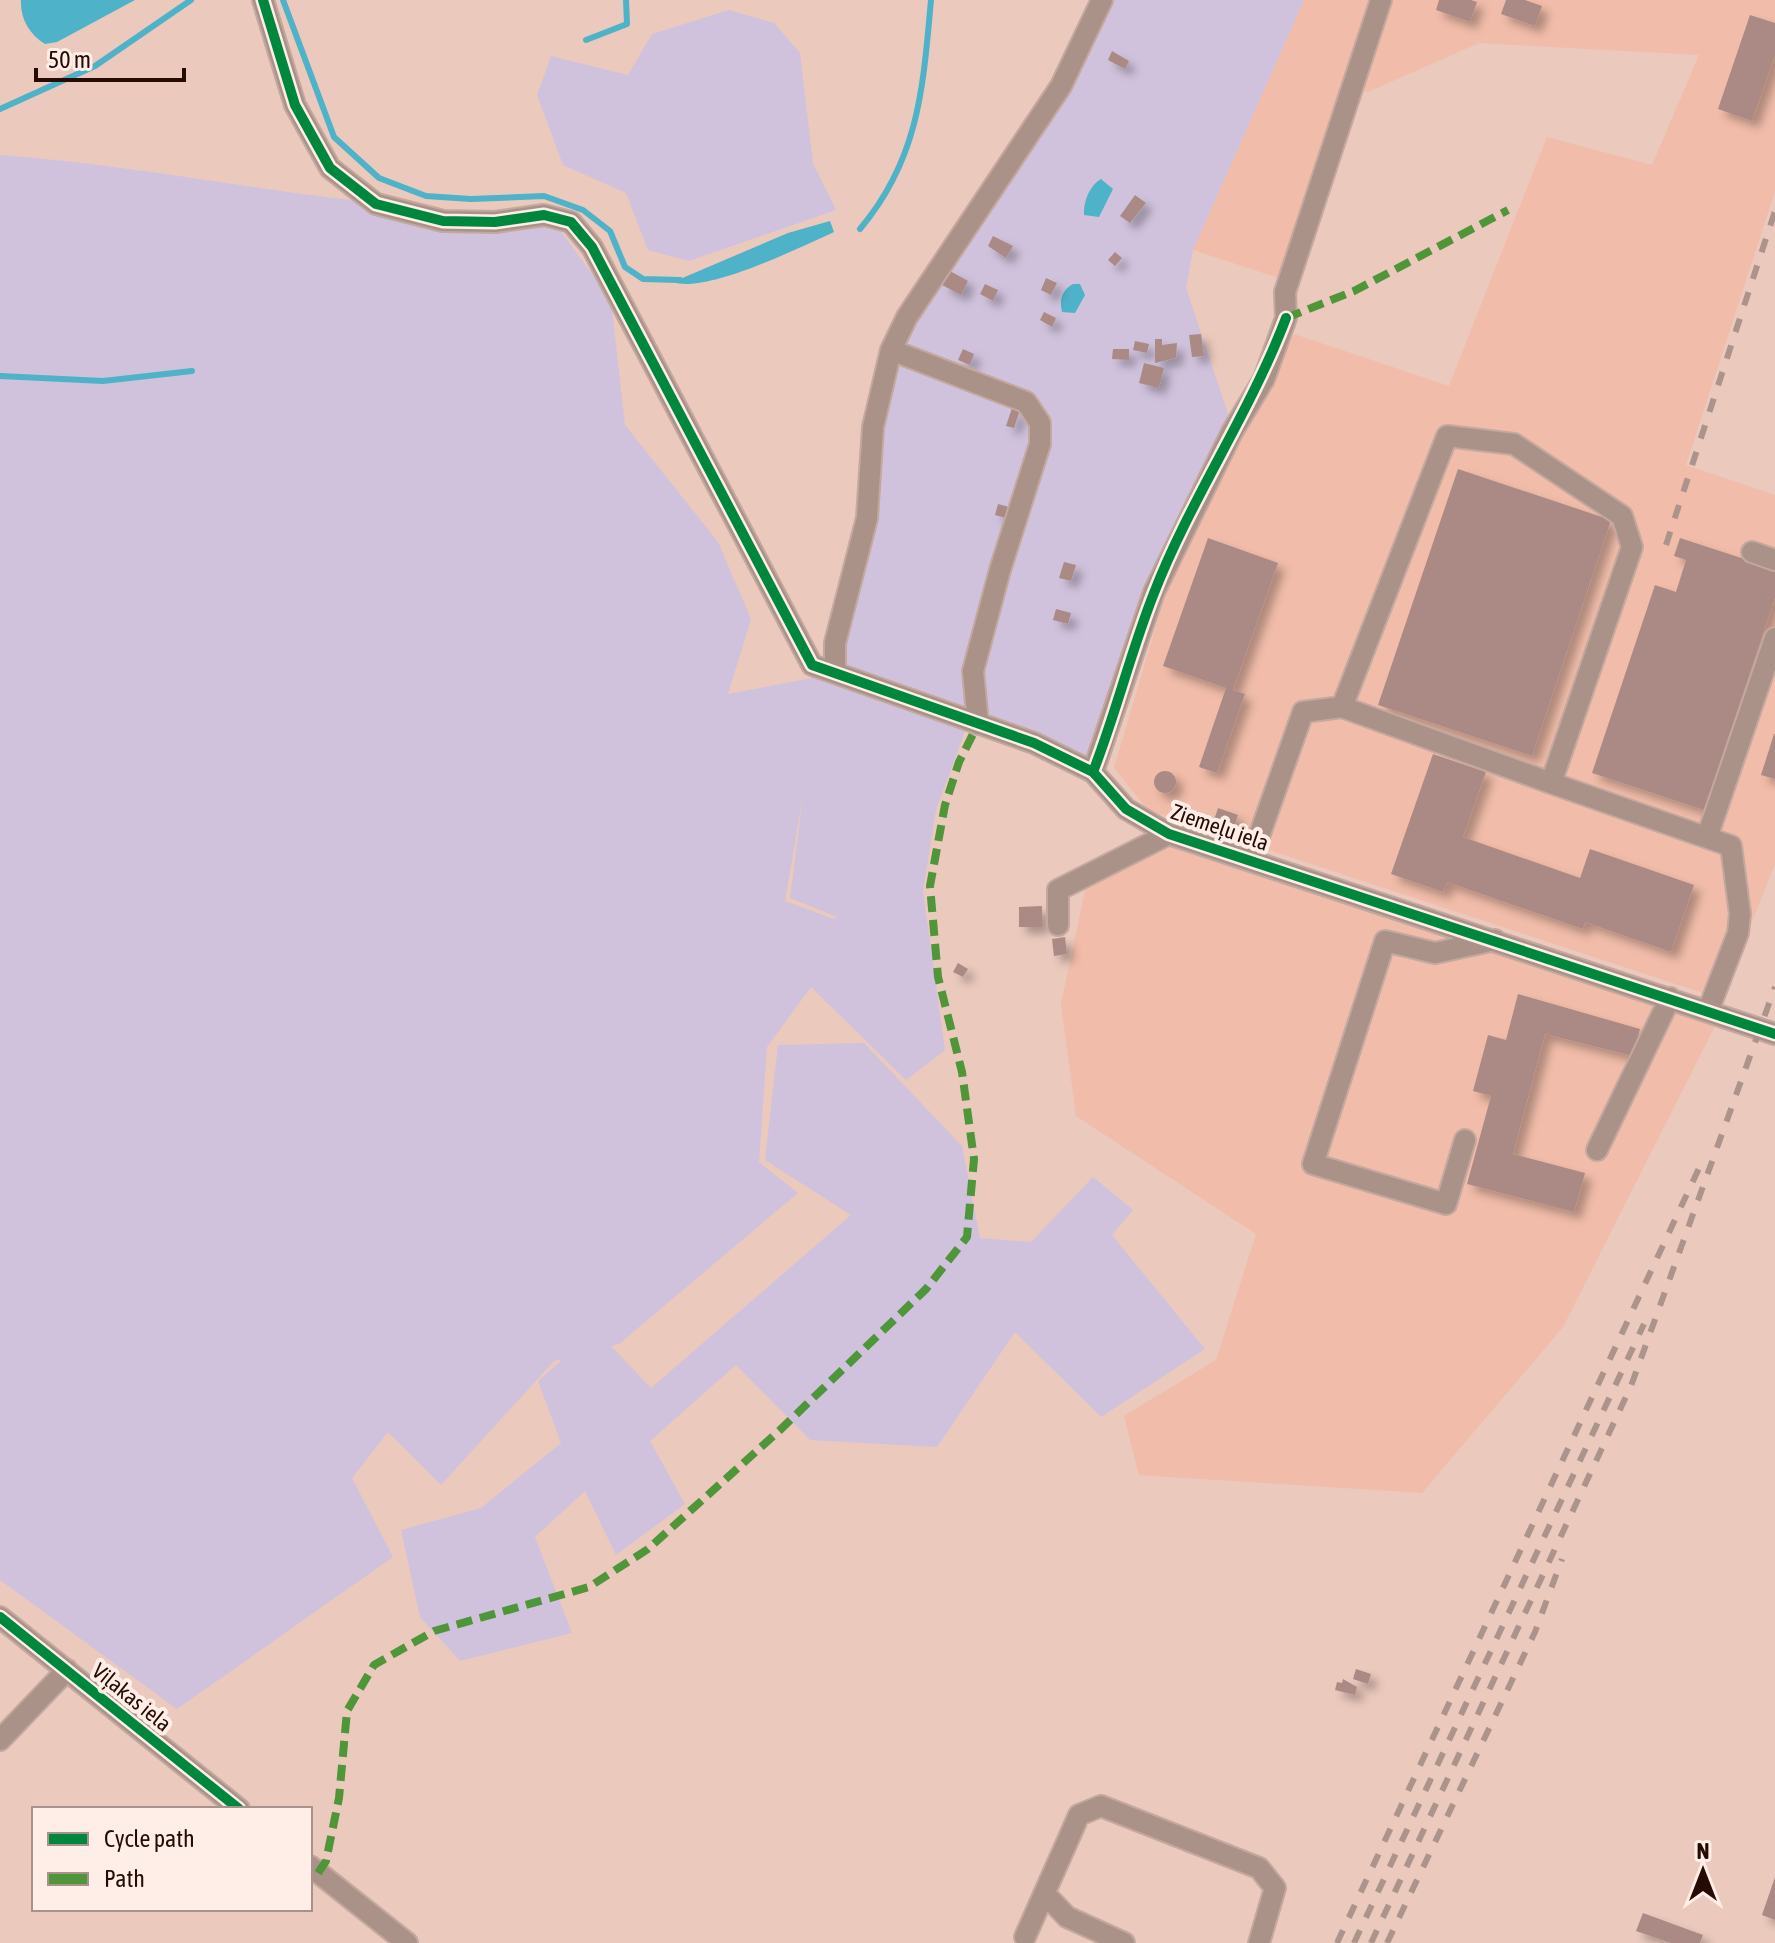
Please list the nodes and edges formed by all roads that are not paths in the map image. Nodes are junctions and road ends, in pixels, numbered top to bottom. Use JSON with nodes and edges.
{"nodes":[{"id":1,"x":263,"y":0,"type":"edge"},
{"id":2,"x":1102,"y":0,"type":"edge"},
{"id":3,"x":1381,"y":0,"type":"edge"},
{"id":4,"x":891,"y":350,"type":"junction"},
{"id":5,"x":1752,"y":552,"type":"dead end"},
{"id":6,"x":1775,"y":560,"type":"edge"},
{"id":7,"x":1775,"y":638,"type":"edge"},
{"id":8,"x":835,"y":672,"type":"junction"},
{"id":9,"x":1342,"y":707,"type":"junction"},
{"id":10,"x":978,"y":724,"type":"junction"},
{"id":11,"x":1093,"y":772,"type":"junction"},
{"id":12,"x":1551,"y":783,"type":"junction"},
{"id":13,"x":1169,"y":834,"type":"junction"},
{"id":14,"x":1707,"y":837,"type":"junction"},
{"id":15,"x":1251,"y":859,"type":"junction"},
{"id":16,"x":1058,"y":925,"type":"dead end"},
{"id":17,"x":1495,"y":940,"type":"junction"},
{"id":18,"x":1670,"y":998,"type":"junction"},
{"id":19,"x":1708,"y":1011,"type":"junction"},
{"id":20,"x":1775,"y":1034,"type":"edge"},
{"id":21,"x":1465,"y":1140,"type":"dead end"},
{"id":22,"x":1597,"y":1150,"type":"dead end"},
{"id":23,"x":0,"y":1617,"type":"edge"},
{"id":24,"x":67,"y":1670,"type":"junction"},
{"id":25,"x":0,"y":1740,"type":"edge"},
{"id":26,"x":237,"y":1807,"type":"edge"},
{"id":27,"x":312,"y":1868,"type":"edge"},
{"id":28,"x":1045,"y":1894,"type":"junction"},
{"id":29,"x":1025,"y":1937,"type":"dead end"},
{"id":30,"x":407,"y":1943,"type":"edge"},
{"id":31,"x":1124,"y":1943,"type":"edge"},
{"id":32,"x":1259,"y":1943,"type":"edge"}],
"edges":[{"from":1,"to":8,"type":"street"},
{"from":2,"to":4,"type":"street"},
{"from":3,"to":11,"type":"street"},
{"from":4,"to":8,"type":"street"},
{"from":4,"to":10,"type":"street"},
{"from":5,"to":6,"type":"street"},
{"from":7,"to":14,"type":"street"},
{"from":8,"to":10,"type":"street"},
{"from":9,"to":12,"type":"street"},
{"from":9,"to":12,"type":"street"},
{"from":9,"to":15,"type":"street"},
{"from":10,"to":11,"type":"street"},
{"from":11,"to":13,"type":"street","name":"Ziemeļu iela"},
{"from":12,"to":14,"type":"street"},
{"from":13,"to":15,"type":"street","name":"Ziemeļu iela"},
{"from":13,"to":16,"type":"street"},
{"from":14,"to":19,"type":"street"},
{"from":15,"to":17,"type":"street","name":"Ziemeļu iela"},
{"from":17,"to":18,"type":"street","name":"Ziemeļu iela"},
{"from":17,"to":21,"type":"street"},
{"from":18,"to":19,"type":"street","name":"Ziemeļu iela"},
{"from":18,"to":22,"type":"street"},
{"from":19,"to":20,"type":"street","name":"Ziemeļu iela"},
{"from":23,"to":24,"type":"street","name":"Viļakas iela"},
{"from":24,"to":25,"type":"street"},
{"from":24,"to":26,"type":"street","name":"Viļakas iela"},
{"from":27,"to":30,"type":"street"},
{"from":28,"to":29,"type":"street"},
{"from":28,"to":31,"type":"street"},
{"from":28,"to":32,"type":"street"}]}
